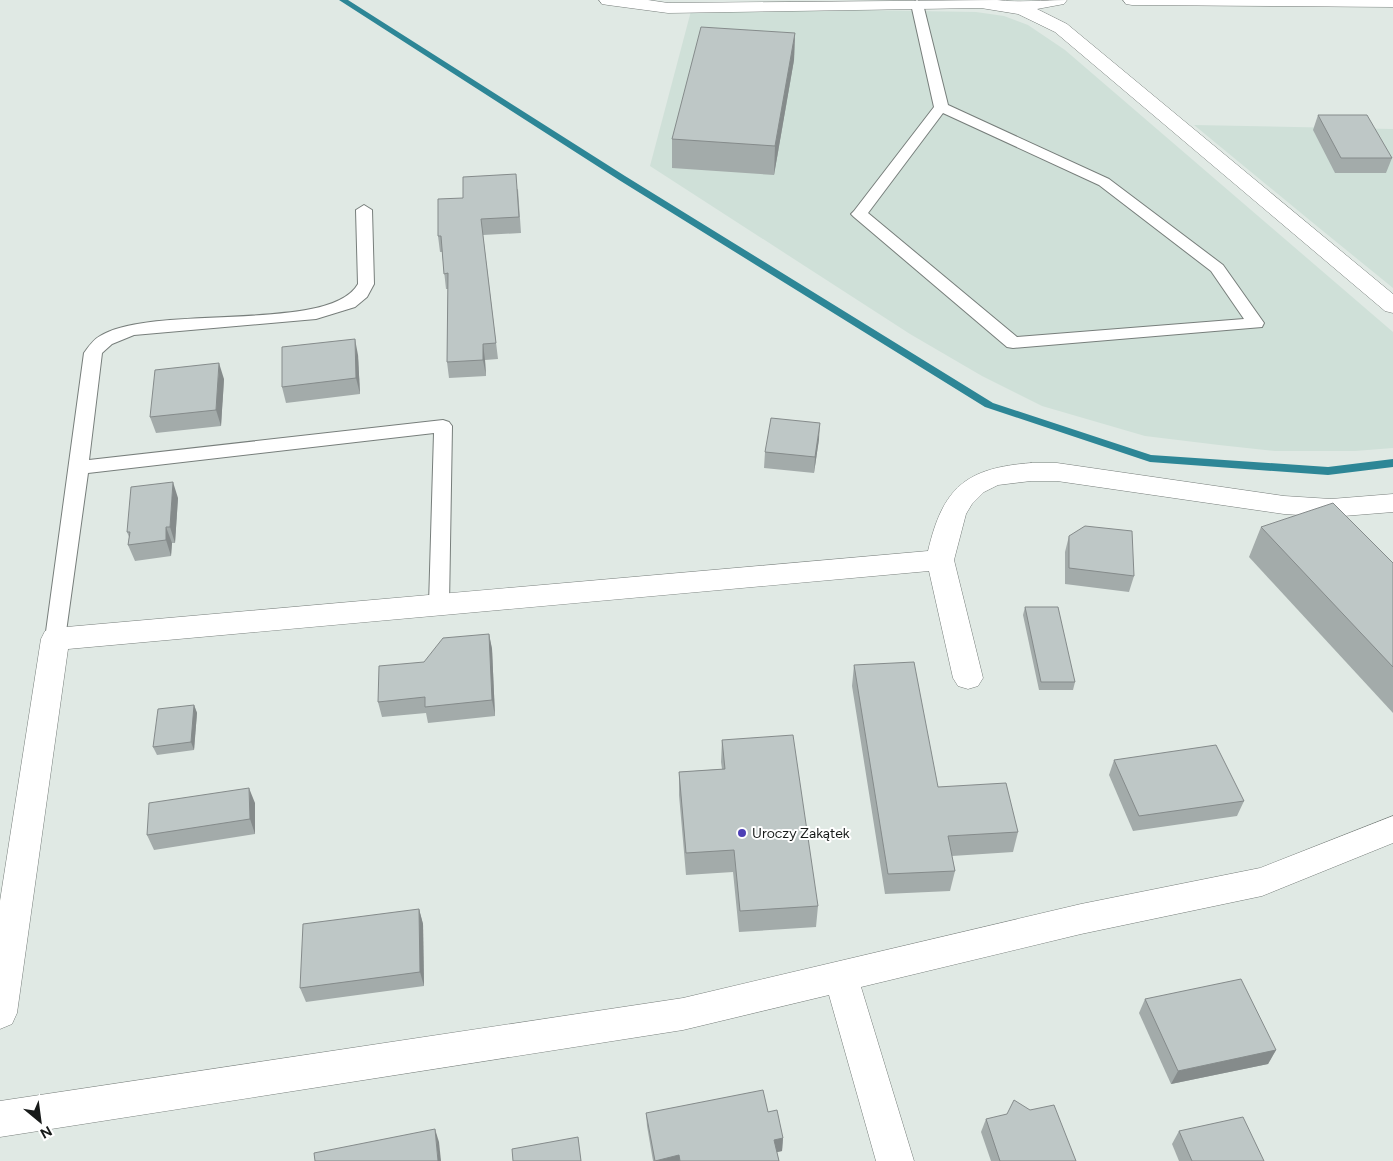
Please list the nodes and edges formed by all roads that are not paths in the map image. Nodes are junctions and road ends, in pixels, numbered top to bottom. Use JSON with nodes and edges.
{"nodes":[{"id":1,"x":608,"y":0,"type":"edge"},
{"id":2,"x":1058,"y":0,"type":"edge"},
{"id":3,"x":1132,"y":0,"type":"edge"},
{"id":4,"x":1393,"y":2,"type":"edge"},
{"id":5,"x":916,"y":4,"type":"junction"},
{"id":6,"x":1022,"y":9,"type":"junction"},
{"id":7,"x":941,"y":108,"type":"junction"},
{"id":8,"x":364,"y":210,"type":"dead end"},
{"id":9,"x":1393,"y":306,"type":"edge"},
{"id":10,"x":80,"y":468,"type":"junction"},
{"id":11,"x":1393,"y":503,"type":"edge"},
{"id":12,"x":940,"y":560,"type":"junction"},
{"id":13,"x":439,"y":605,"type":"junction"},
{"id":14,"x":55,"y":639,"type":"junction"},
{"id":15,"x":968,"y":678,"type":"dead end"},
{"id":16,"x":1393,"y":829,"type":"edge"},
{"id":17,"x":840,"y":976,"type":"junction"},
{"id":18,"x":0,"y":1013,"type":"edge"},
{"id":19,"x":0,"y":1119,"type":"edge"},
{"id":20,"x":895,"y":1161,"type":"edge"}],
"edges":[{"from":1,"to":5,"type":"street"},
{"from":2,"to":6,"type":"street"},
{"from":3,"to":4,"type":"street"},
{"from":5,"to":6,"type":"street"},
{"from":5,"to":7,"type":"lane"},
{"from":6,"to":9,"type":"street"},
{"from":7,"to":7,"type":"lane"},
{"from":8,"to":10,"type":"lane"},
{"from":10,"to":13,"type":"lane"},
{"from":10,"to":14,"type":"lane"},
{"from":11,"to":12,"type":"street"},
{"from":12,"to":13,"type":"street"},
{"from":12,"to":15,"type":"street"},
{"from":13,"to":14,"type":"street"},
{"from":14,"to":18,"type":"street"},
{"from":16,"to":17,"type":"street"},
{"from":17,"to":19,"type":"street"},
{"from":17,"to":20,"type":"street"}]}
